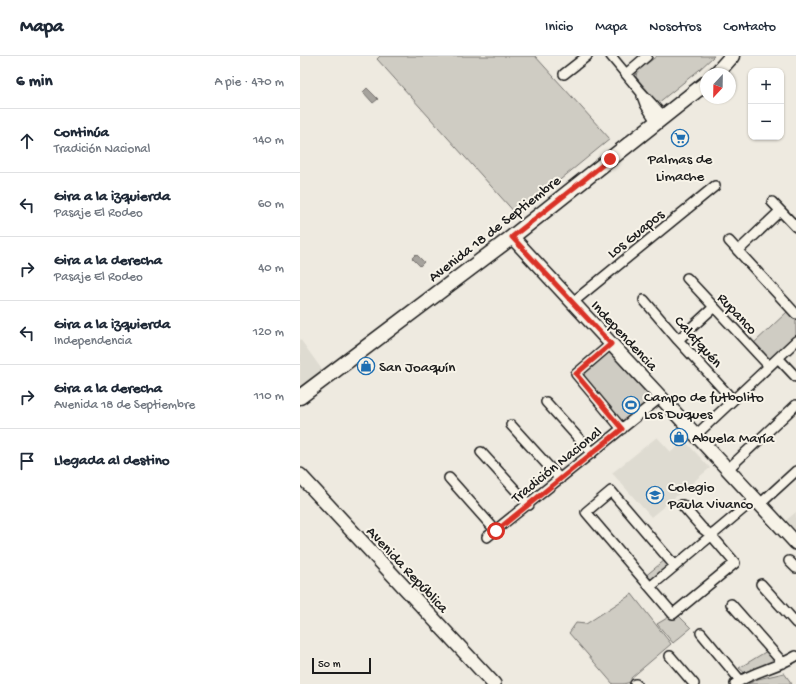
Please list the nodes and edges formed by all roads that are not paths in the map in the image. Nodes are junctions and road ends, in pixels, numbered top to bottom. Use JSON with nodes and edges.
{"nodes":[{"id":1,"x":587,"y":56,"type":"edge"},
{"id":2,"x":611,"y":56,"type":"edge"},
{"id":3,"x":647,"y":56,"type":"edge"},
{"id":4,"x":732,"y":56,"type":"edge"},
{"id":5,"x":721,"y":68,"type":"edge"},
{"id":6,"x":564,"y":74,"type":"dead end"},
{"id":7,"x":626,"y":74,"type":"junction"},
{"id":8,"x":700,"y":88,"type":"edge"},
{"id":9,"x":660,"y":120,"type":"junction"},
{"id":10,"x":715,"y":186,"type":"dead end"},
{"id":11,"x":772,"y":202,"type":"dead end"},
{"id":12,"x":780,"y":211,"type":"junction"},
{"id":13,"x":796,"y":227,"type":"edge"},
{"id":14,"x":512,"y":237,"type":"junction"},
{"id":15,"x":729,"y":241,"type":"dead end"},
{"id":16,"x":738,"y":251,"type":"junction"},
{"id":17,"x":687,"y":278,"type":"dead end"},
{"id":18,"x":644,"y":300,"type":"dead end"},
{"id":19,"x":573,"y":302,"type":"junction"},
{"id":20,"x":714,"y":307,"type":"junction"},
{"id":21,"x":796,"y":314,"type":"edge"},
{"id":22,"x":678,"y":340,"type":"junction"},
{"id":23,"x":796,"y":341,"type":"edge"},
{"id":24,"x":611,"y":344,"type":"junction"},
{"id":25,"x":778,"y":358,"type":"junction"},
{"id":26,"x":769,"y":366,"type":"junction"},
{"id":27,"x":796,"y":377,"type":"edge"},
{"id":28,"x":300,"y":397,"type":"edge"},
{"id":29,"x":661,"y":397,"type":"junction"},
{"id":30,"x":733,"y":400,"type":"junction"},
{"id":31,"x":546,"y":402,"type":"dead end"},
{"id":32,"x":794,"y":410,"type":"edge"},
{"id":33,"x":511,"y":425,"type":"dead end"},
{"id":34,"x":622,"y":429,"type":"junction"},
{"id":35,"x":696,"y":435,"type":"junction"},
{"id":36,"x":481,"y":452,"type":"dead end"},
{"id":37,"x":592,"y":453,"type":"junction"},
{"id":38,"x":728,"y":469,"type":"junction"},
{"id":39,"x":796,"y":471,"type":"edge"},
{"id":40,"x":300,"y":475,"type":"edge"},
{"id":41,"x":449,"y":478,"type":"dead end"},
{"id":42,"x":560,"y":479,"type":"junction"},
{"id":43,"x":758,"y":501,"type":"junction"},
{"id":44,"x":529,"y":505,"type":"junction"},
{"id":45,"x":682,"y":505,"type":"dead end"},
{"id":46,"x":496,"y":531,"type":"junction"},
{"id":47,"x":712,"y":536,"type":"junction"},
{"id":48,"x":487,"y":537,"type":"dead end"},
{"id":49,"x":796,"y":543,"type":"edge"},
{"id":50,"x":789,"y":561,"type":"dead end"},
{"id":51,"x":675,"y":566,"type":"junction"},
{"id":52,"x":796,"y":568,"type":"edge"},
{"id":53,"x":761,"y":584,"type":"dead end"},
{"id":54,"x":650,"y":587,"type":"junction"},
{"id":55,"x":731,"y":604,"type":"dead end"},
{"id":56,"x":796,"y":623,"type":"edge"},
{"id":57,"x":701,"y":633,"type":"dead end"},
{"id":58,"x":670,"y":656,"type":"dead end"},
{"id":59,"x":796,"y":656,"type":"edge"},
{"id":60,"x":783,"y":663,"type":"junction"},
{"id":61,"x":738,"y":682,"type":"edge"},
{"id":62,"x":494,"y":684,"type":"edge"},
{"id":63,"x":694,"y":684,"type":"edge"}],
"edges":[{"from":1,"to":6,"type":"street"},
{"from":2,"to":7,"type":"street"},
{"from":3,"to":7,"type":"street"},
{"from":4,"to":5,"type":"main road"},
{"from":7,"to":9,"type":"street"},
{"from":8,"to":9,"type":"main road","name":"Avenida 18 de Septiembre"},
{"from":9,"to":14,"type":"main road","name":"Avenida 18 de Septiembre"},
{"from":10,"to":19,"type":"street","name":"Los Guapos"},
{"from":11,"to":12,"type":"street"},
{"from":12,"to":13,"type":"street"},
{"from":12,"to":16,"type":"street"},
{"from":14,"to":19,"type":"main road","name":"Independencia"},
{"from":14,"to":28,"type":"main road","name":"Avenida 18 de Septiembre"},
{"from":15,"to":16,"type":"street"},
{"from":16,"to":21,"type":"street"},
{"from":17,"to":20,"type":"street","name":"Rupanco"},
{"from":18,"to":22,"type":"street","name":"Calafquén"},
{"from":19,"to":24,"type":"main road","name":"Independencia"},
{"from":20,"to":22,"type":"street"},
{"from":20,"to":26,"type":"street","name":"Rupanco"},
{"from":22,"to":30,"type":"street","name":"Calafquén"},
{"from":23,"to":25,"type":"street"},
{"from":24,"to":29,"type":"main road","name":"Independencia"},
{"from":24,"to":34,"type":"street"},
{"from":25,"to":26,"type":"street"},
{"from":25,"to":27,"type":"street"},
{"from":26,"to":30,"type":"street"},
{"from":29,"to":34,"type":"street","name":"Tradición Nacional"},
{"from":29,"to":35,"type":"main road","name":"Independencia"},
{"from":30,"to":35,"type":"street"},
{"from":31,"to":37,"type":"street"},
{"from":32,"to":38,"type":"street"},
{"from":33,"to":42,"type":"street"},
{"from":34,"to":37,"type":"street","name":"Tradición Nacional"},
{"from":35,"to":38,"type":"main road","name":"Independencia"},
{"from":36,"to":44,"type":"street"},
{"from":37,"to":42,"type":"street","name":"Tradición Nacional"},
{"from":38,"to":43,"type":"main road","name":"Independencia"},
{"from":39,"to":43,"type":"street"},
{"from":40,"to":62,"type":"main road","name":"Avenida República"},
{"from":41,"to":46,"type":"street"},
{"from":42,"to":44,"type":"street","name":"Tradición Nacional"},
{"from":43,"to":47,"type":"street"},
{"from":43,"to":49,"type":"main road","name":"Independencia"},
{"from":44,"to":46,"type":"street","name":"Tradición Nacional"},
{"from":45,"to":47,"type":"street"},
{"from":46,"to":48,"type":"street","name":"Tradición Nacional"},
{"from":47,"to":51,"type":"street"},
{"from":47,"to":54,"type":"street"},
{"from":50,"to":52,"type":"street"},
{"from":51,"to":54,"type":"street"},
{"from":51,"to":54,"type":"street"},
{"from":53,"to":56,"type":"street"},
{"from":55,"to":60,"type":"street"},
{"from":57,"to":61,"type":"street"},
{"from":58,"to":63,"type":"street"},
{"from":59,"to":60,"type":"street"},
{"from":60,"to":61,"type":"street"}]}
